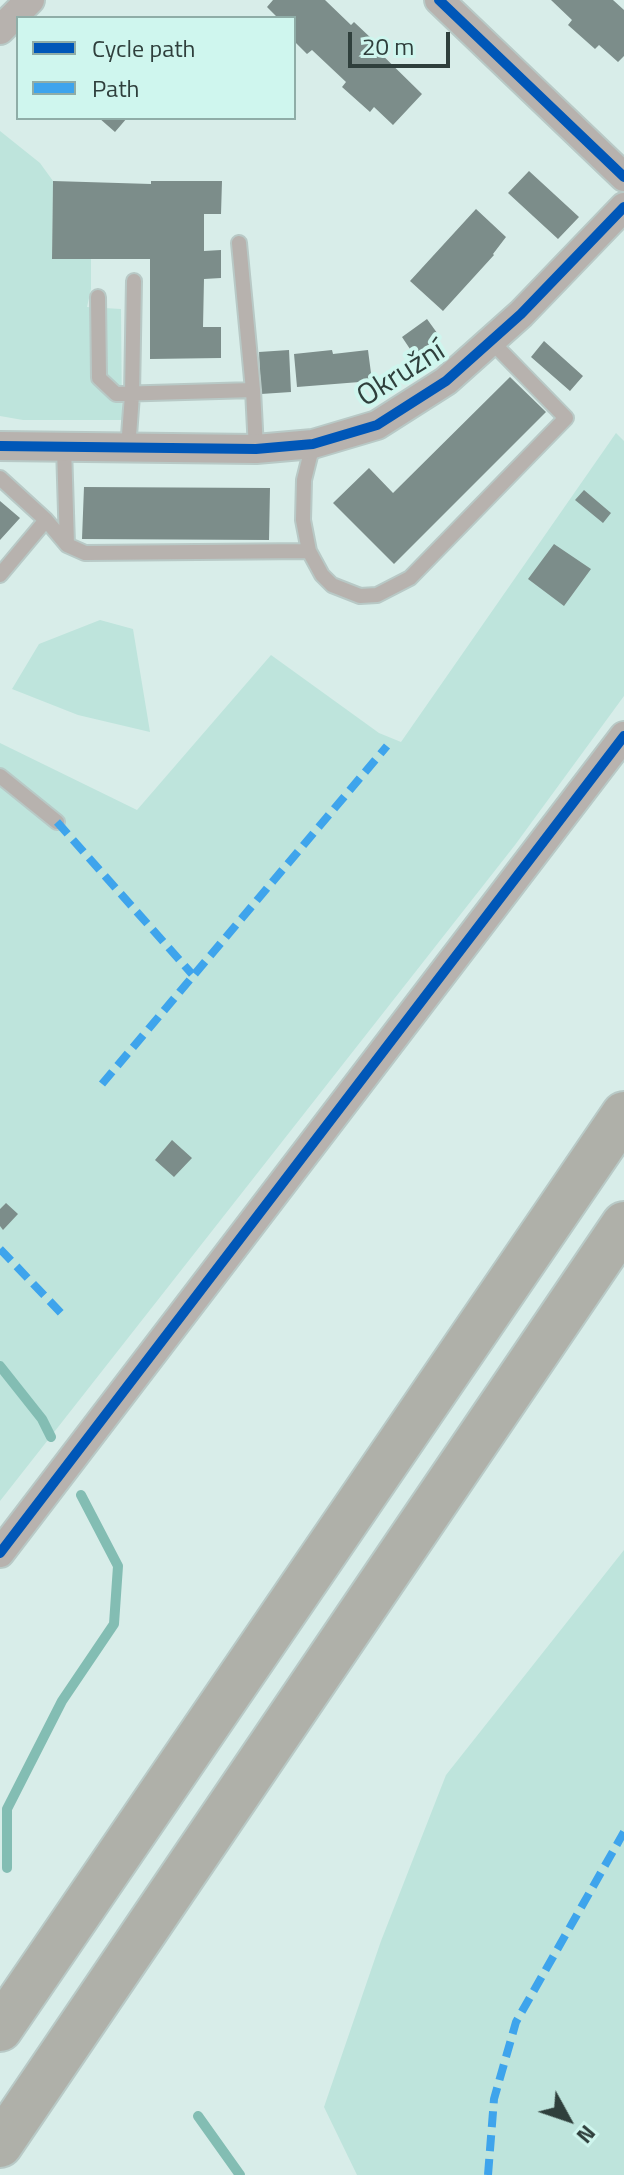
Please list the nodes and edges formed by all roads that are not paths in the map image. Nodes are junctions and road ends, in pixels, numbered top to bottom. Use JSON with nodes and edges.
{"nodes":[{"id":1,"x":30,"y":0,"type":"edge"},
{"id":2,"x":439,"y":0,"type":"edge"},
{"id":3,"x":0,"y":30,"type":"edge"},
{"id":4,"x":624,"y":177,"type":"edge"},
{"id":5,"x":624,"y":207,"type":"edge"},
{"id":6,"x":239,"y":243,"type":"dead end"},
{"id":7,"x":134,"y":281,"type":"dead end"},
{"id":8,"x":98,"y":297,"type":"dead end"},
{"id":9,"x":491,"y":341,"type":"junction"},
{"id":10,"x":253,"y":390,"type":"junction"},
{"id":11,"x":132,"y":395,"type":"junction"},
{"id":12,"x":313,"y":444,"type":"junction"},
{"id":13,"x":0,"y":446,"type":"edge"},
{"id":14,"x":64,"y":447,"type":"junction"},
{"id":15,"x":128,"y":449,"type":"junction"},
{"id":16,"x":256,"y":449,"type":"junction"},
{"id":17,"x":0,"y":478,"type":"edge"},
{"id":18,"x":46,"y":520,"type":"junction"},
{"id":19,"x":67,"y":545,"type":"junction"},
{"id":20,"x":309,"y":551,"type":"junction"},
{"id":21,"x":0,"y":575,"type":"edge"},
{"id":22,"x":624,"y":736,"type":"edge"},
{"id":23,"x":0,"y":776,"type":"edge"},
{"id":24,"x":57,"y":822,"type":"dead end"},
{"id":25,"x":624,"y":1114,"type":"edge"},
{"id":26,"x":624,"y":1224,"type":"edge"},
{"id":27,"x":0,"y":1553,"type":"edge"},
{"id":28,"x":0,"y":2029,"type":"edge"},
{"id":29,"x":0,"y":2145,"type":"edge"}],
"edges":[{"from":1,"to":3,"type":"street"},
{"from":2,"to":4,"type":"street"},
{"from":5,"to":9,"type":"street","name":"Okružní"},
{"from":6,"to":10,"type":"lane"},
{"from":7,"to":11,"type":"lane"},
{"from":8,"to":11,"type":"lane"},
{"from":9,"to":12,"type":"street","name":"Okružní"},
{"from":9,"to":20,"type":"lane"},
{"from":10,"to":11,"type":"lane"},
{"from":10,"to":16,"type":"lane"},
{"from":11,"to":15,"type":"lane"},
{"from":12,"to":16,"type":"street","name":"Okružní"},
{"from":12,"to":20,"type":"lane"},
{"from":13,"to":14,"type":"street","name":"Okružní"},
{"from":14,"to":15,"type":"street","name":"Okružní"},
{"from":14,"to":19,"type":"lane"},
{"from":15,"to":16,"type":"street","name":"Okružní"},
{"from":17,"to":18,"type":"lane"},
{"from":18,"to":19,"type":"lane"},
{"from":18,"to":21,"type":"lane"},
{"from":19,"to":20,"type":"lane"},
{"from":22,"to":27,"type":"street"},
{"from":23,"to":24,"type":"lane"},
{"from":25,"to":28,"type":"highway"},
{"from":26,"to":29,"type":"highway"}]}
